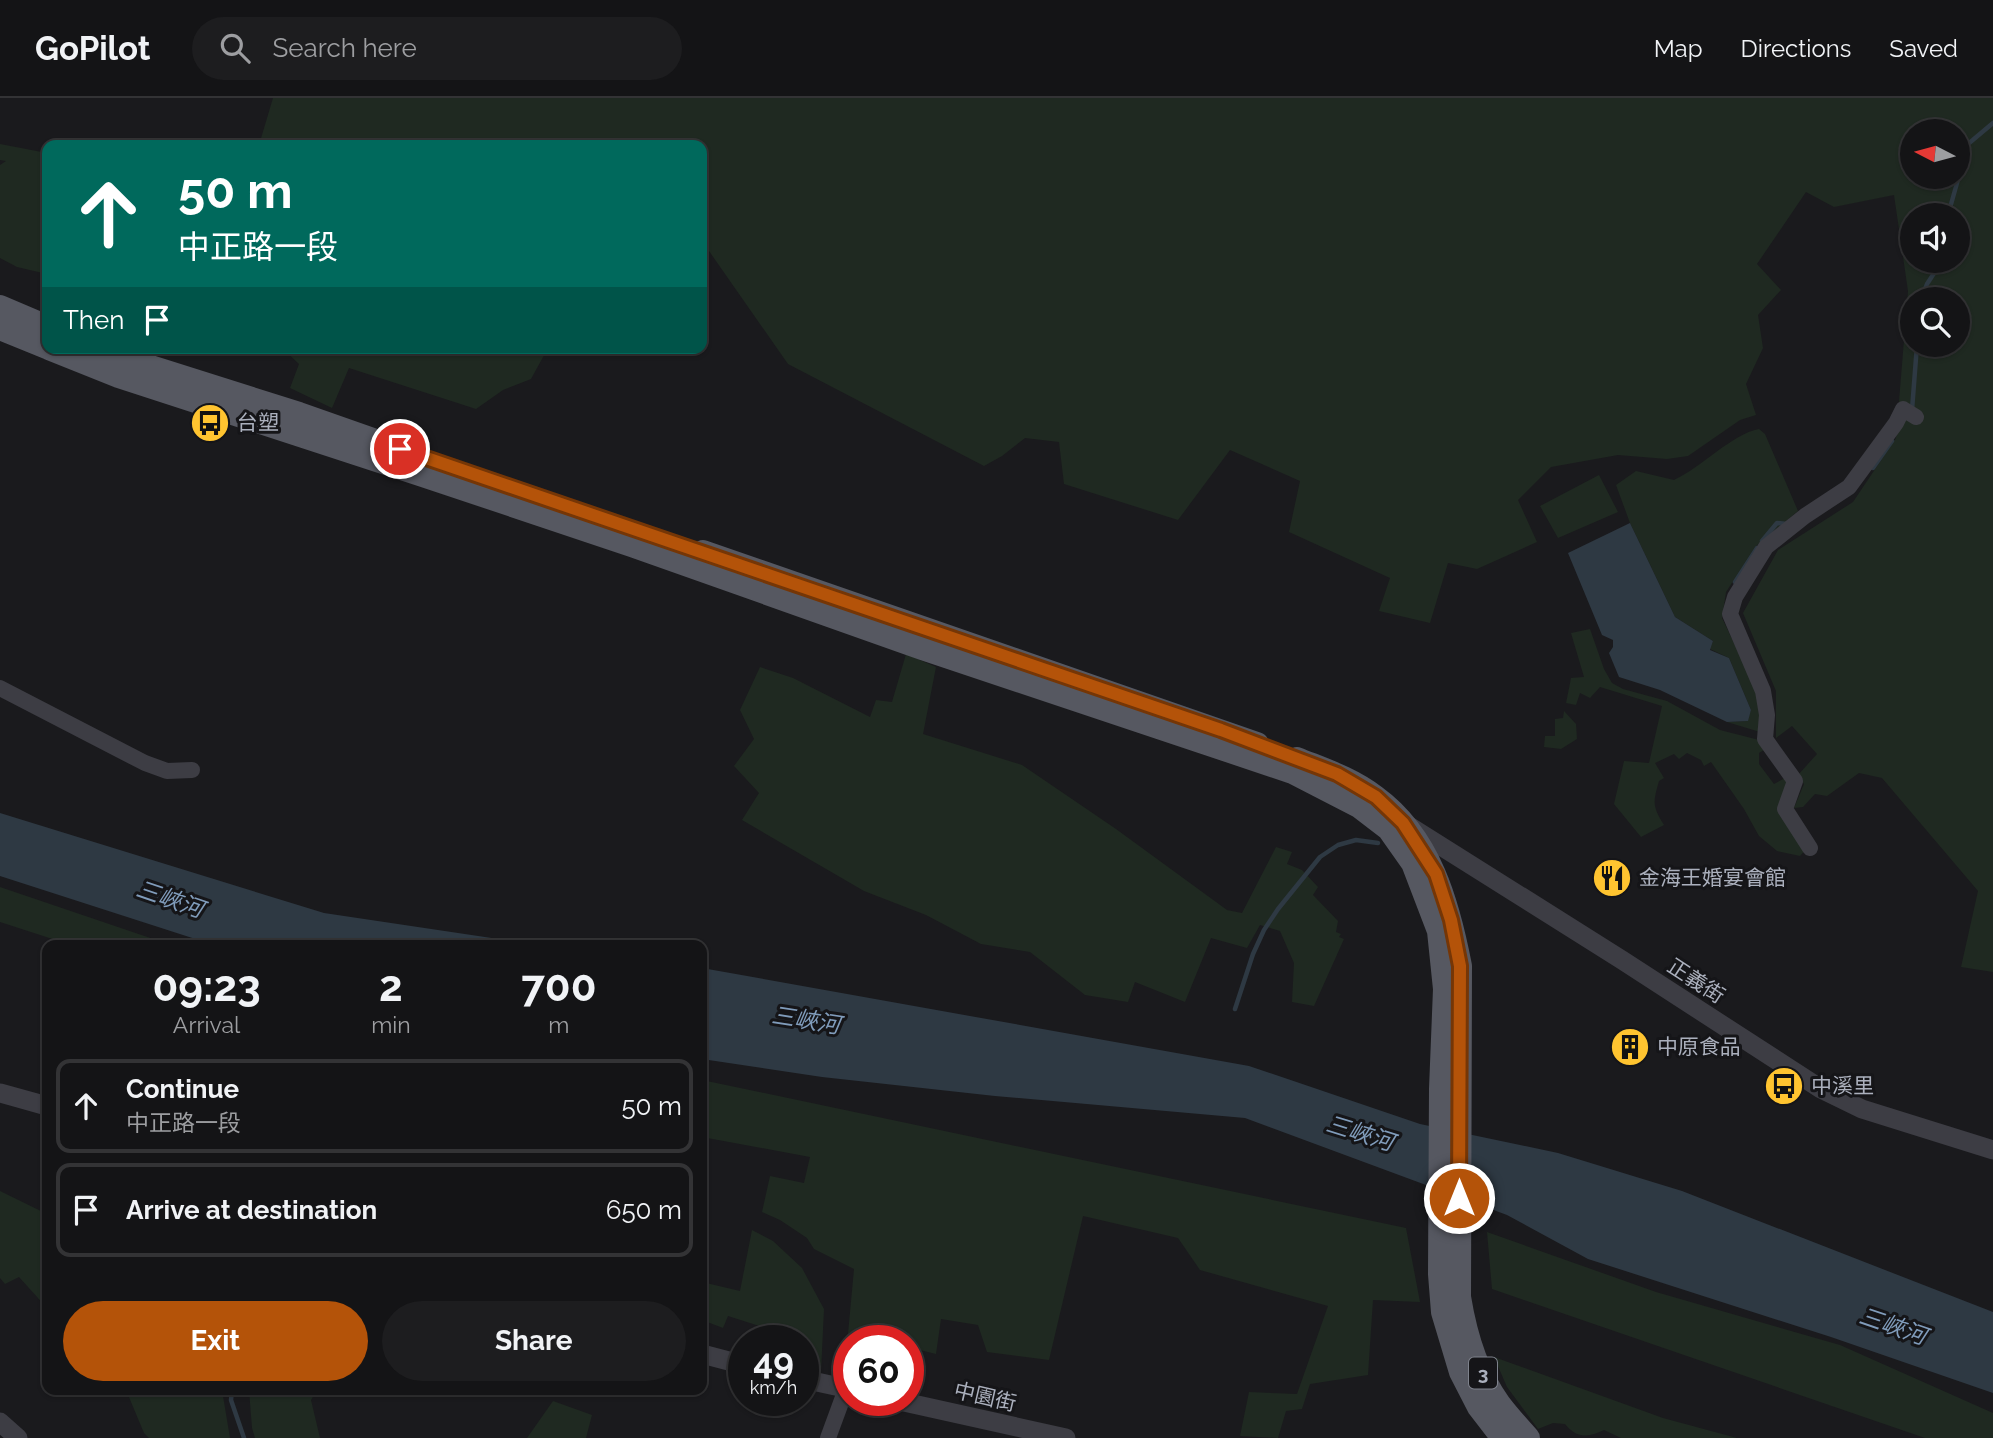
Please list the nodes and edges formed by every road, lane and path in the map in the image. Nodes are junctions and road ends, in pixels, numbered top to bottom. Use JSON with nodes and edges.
{"nodes":[{"id":1,"x":0,"y":307,"type":"edge"},
{"id":2,"x":42,"y":325,"type":"edge"},
{"id":3,"x":0,"y":328,"type":"edge"},
{"id":4,"x":42,"y":346,"type":"edge"},
{"id":5,"x":63,"y":354,"type":"edge"},
{"id":6,"x":114,"y":354,"type":"edge"},
{"id":7,"x":1912,"y":414,"type":"dead end"},
{"id":8,"x":0,"y":688,"type":"edge"},
{"id":9,"x":192,"y":770,"type":"dead end"},
{"id":10,"x":1396,"y":826,"type":"junction"},
{"id":11,"x":1810,"y":848,"type":"dead end"},
{"id":12,"x":0,"y":1093,"type":"edge"},
{"id":13,"x":42,"y":1105,"type":"edge"},
{"id":14,"x":1993,"y":1150,"type":"edge"},
{"id":15,"x":1451,"y":1304,"type":"junction"},
{"id":16,"x":707,"y":1355,"type":"edge"},
{"id":17,"x":728,"y":1361,"type":"edge"},
{"id":18,"x":924,"y":1408,"type":"edge"},
{"id":19,"x":837,"y":1416,"type":"edge"},
{"id":20,"x":1002,"y":1431,"type":"edge"},
{"id":21,"x":828,"y":1438,"type":"edge"},
{"id":22,"x":1066,"y":1438,"type":"edge"},
{"id":23,"x":1503,"y":1438,"type":"edge"},
{"id":24,"x":1528,"y":1438,"type":"edge"}],
"edges":[{"from":1,"to":2,"type":"main road"},
{"from":3,"to":4,"type":"main road","number":"3"},
{"from":5,"to":10,"type":"main road","number":"3"},
{"from":6,"to":10,"type":"main road","number":"3"},
{"from":7,"to":11,"type":"street"},
{"from":8,"to":9,"type":"street"},
{"from":10,"to":14,"type":"street","name":"正義街"},
{"from":10,"to":15,"type":"main road","number":"3"},
{"from":12,"to":13,"type":"street"},
{"from":15,"to":23,"type":"main road","number":"3"},
{"from":15,"to":24,"type":"main road","number":"3"},
{"from":16,"to":17,"type":"street"},
{"from":18,"to":20,"type":"street","name":"中園街"},
{"from":19,"to":21,"type":"street"},
{"from":20,"to":22,"type":"street","name":"中園街"}]}
